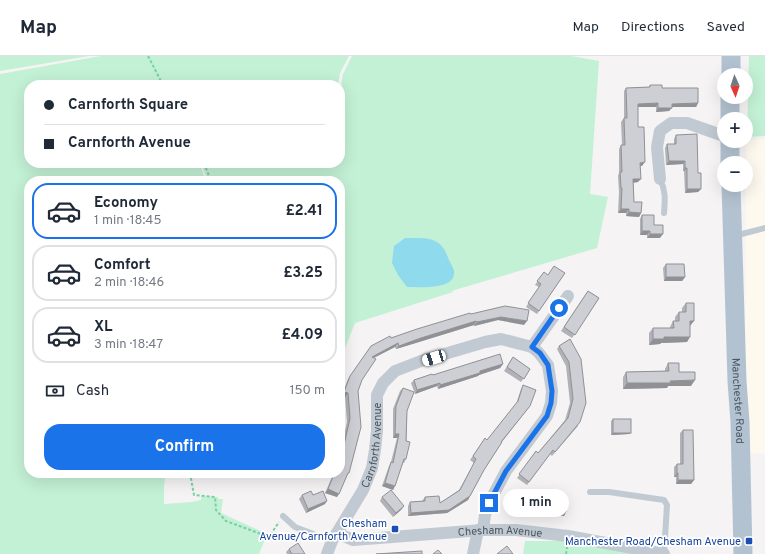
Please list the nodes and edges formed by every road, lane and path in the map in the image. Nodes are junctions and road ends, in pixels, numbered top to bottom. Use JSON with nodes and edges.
{"nodes":[{"id":1,"x":148,"y":56,"type":"edge"},
{"id":2,"x":731,"y":56,"type":"edge"},
{"id":3,"x":730,"y":68,"type":"edge"},
{"id":4,"x":160,"y":80,"type":"edge"},
{"id":5,"x":717,"y":134,"type":"edge"},
{"id":6,"x":660,"y":179,"type":"joint"},
{"id":7,"x":731,"y":192,"type":"edge"},
{"id":8,"x":664,"y":213,"type":"dead end"},
{"id":9,"x":765,"y":228,"type":"edge"},
{"id":10,"x":733,"y":242,"type":"junction"},
{"id":11,"x":568,"y":296,"type":"dead end"},
{"id":12,"x":532,"y":347,"type":"junction"},
{"id":13,"x":191,"y":478,"type":"edge"},
{"id":14,"x":590,"y":492,"type":"dead end"},
{"id":15,"x":283,"y":516,"type":"joint"},
{"id":16,"x":481,"y":530,"type":"junction"},
{"id":17,"x":335,"y":537,"type":"junction"},
{"id":18,"x":327,"y":554,"type":"edge"},
{"id":19,"x":472,"y":554,"type":"edge"},
{"id":20,"x":664,"y":554,"type":"edge"},
{"id":21,"x":743,"y":554,"type":"edge"}],
"edges":[{"from":1,"to":4,"type":"path"},
{"from":2,"to":3,"type":"main road"},
{"from":5,"to":6,"type":"street"},
{"from":6,"to":8,"type":"lane"},
{"from":7,"to":10,"type":"main road","name":"Manchester Road"},
{"from":9,"to":10,"type":"lane"},
{"from":10,"to":21,"type":"main road","name":"Manchester Road"},
{"from":11,"to":12,"type":"street"},
{"from":12,"to":16,"type":"street"},
{"from":12,"to":17,"type":"street","name":"Carnforth Avenue"},
{"from":13,"to":15,"type":"path"},
{"from":14,"to":20,"type":"lane"},
{"from":15,"to":17,"type":"lane"},
{"from":16,"to":17,"type":"street","name":"Chesham Avenue"},
{"from":16,"to":19,"type":"street"},
{"from":16,"to":20,"type":"street","name":"Chesham Avenue"},
{"from":17,"to":18,"type":"street","name":"Carnforth Avenue"}]}
